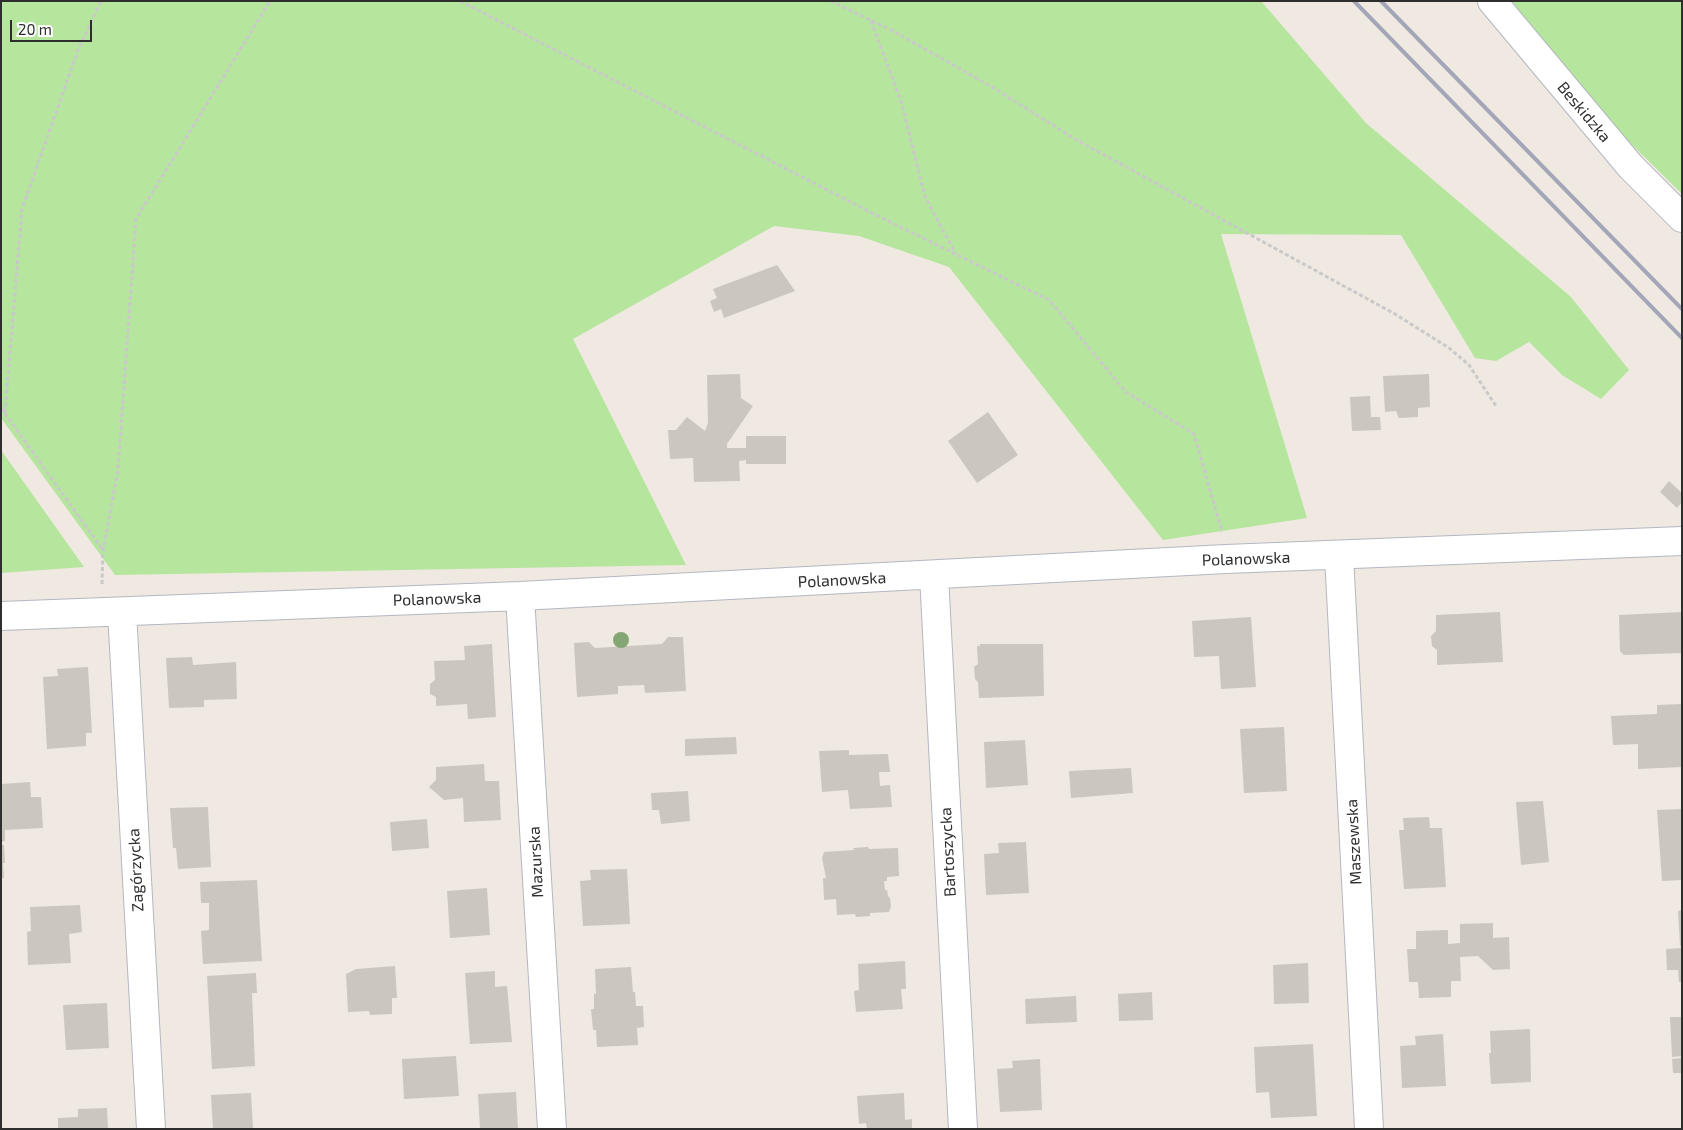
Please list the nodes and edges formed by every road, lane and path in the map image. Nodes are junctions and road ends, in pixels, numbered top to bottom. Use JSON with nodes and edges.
{"nodes":[{"id":1,"x":101,"y":1,"type":"edge"},
{"id":2,"x":270,"y":1,"type":"edge"},
{"id":3,"x":460,"y":1,"type":"edge"},
{"id":4,"x":831,"y":1,"type":"edge"},
{"id":5,"x":1492,"y":1,"type":"edge"},
{"id":6,"x":871,"y":21,"type":"junction"},
{"id":7,"x":1682,"y":218,"type":"edge"},
{"id":8,"x":956,"y":254,"type":"junction"},
{"id":9,"x":1496,"y":406,"type":"dead end"},
{"id":10,"x":1,"y":408,"type":"edge"},
{"id":11,"x":5,"y":413,"type":"junction"},
{"id":12,"x":1682,"y":541,"type":"edge"},
{"id":13,"x":103,"y":550,"type":"junction"},
{"id":14,"x":1339,"y":555,"type":"junction"},
{"id":15,"x":1226,"y":559,"type":"junction"},
{"id":16,"x":934,"y":575,"type":"junction"},
{"id":17,"x":520,"y":596,"type":"junction"},
{"id":18,"x":113,"y":612,"type":"junction"},
{"id":19,"x":1,"y":616,"type":"edge"},
{"id":20,"x":151,"y":1129,"type":"edge"},
{"id":21,"x":552,"y":1129,"type":"edge"},
{"id":22,"x":963,"y":1129,"type":"edge"},
{"id":23,"x":1369,"y":1129,"type":"edge"}],
"edges":[{"from":1,"to":11,"type":"path"},
{"from":2,"to":13,"type":"path"},
{"from":3,"to":8,"type":"path"},
{"from":4,"to":6,"type":"path"},
{"from":5,"to":7,"type":"street","name":"Beskidzka"},
{"from":6,"to":8,"type":"path"},
{"from":6,"to":9,"type":"path"},
{"from":8,"to":15,"type":"path"},
{"from":10,"to":11,"type":"path"},
{"from":11,"to":13,"type":"path"},
{"from":12,"to":14,"type":"street","name":"Polanowska"},
{"from":13,"to":18,"type":"path"},
{"from":14,"to":15,"type":"street","name":"Polanowska"},
{"from":14,"to":23,"type":"street","name":"Maszewska"},
{"from":15,"to":16,"type":"street","name":"Polanowska"},
{"from":16,"to":17,"type":"street","name":"Polanowska"},
{"from":16,"to":22,"type":"street","name":"Bartoszycka"},
{"from":17,"to":18,"type":"street","name":"Polanowska"},
{"from":17,"to":21,"type":"street","name":"Mazurska"},
{"from":18,"to":19,"type":"street","name":"Polanowska"},
{"from":18,"to":20,"type":"street","name":"Zagórzycka"}]}
